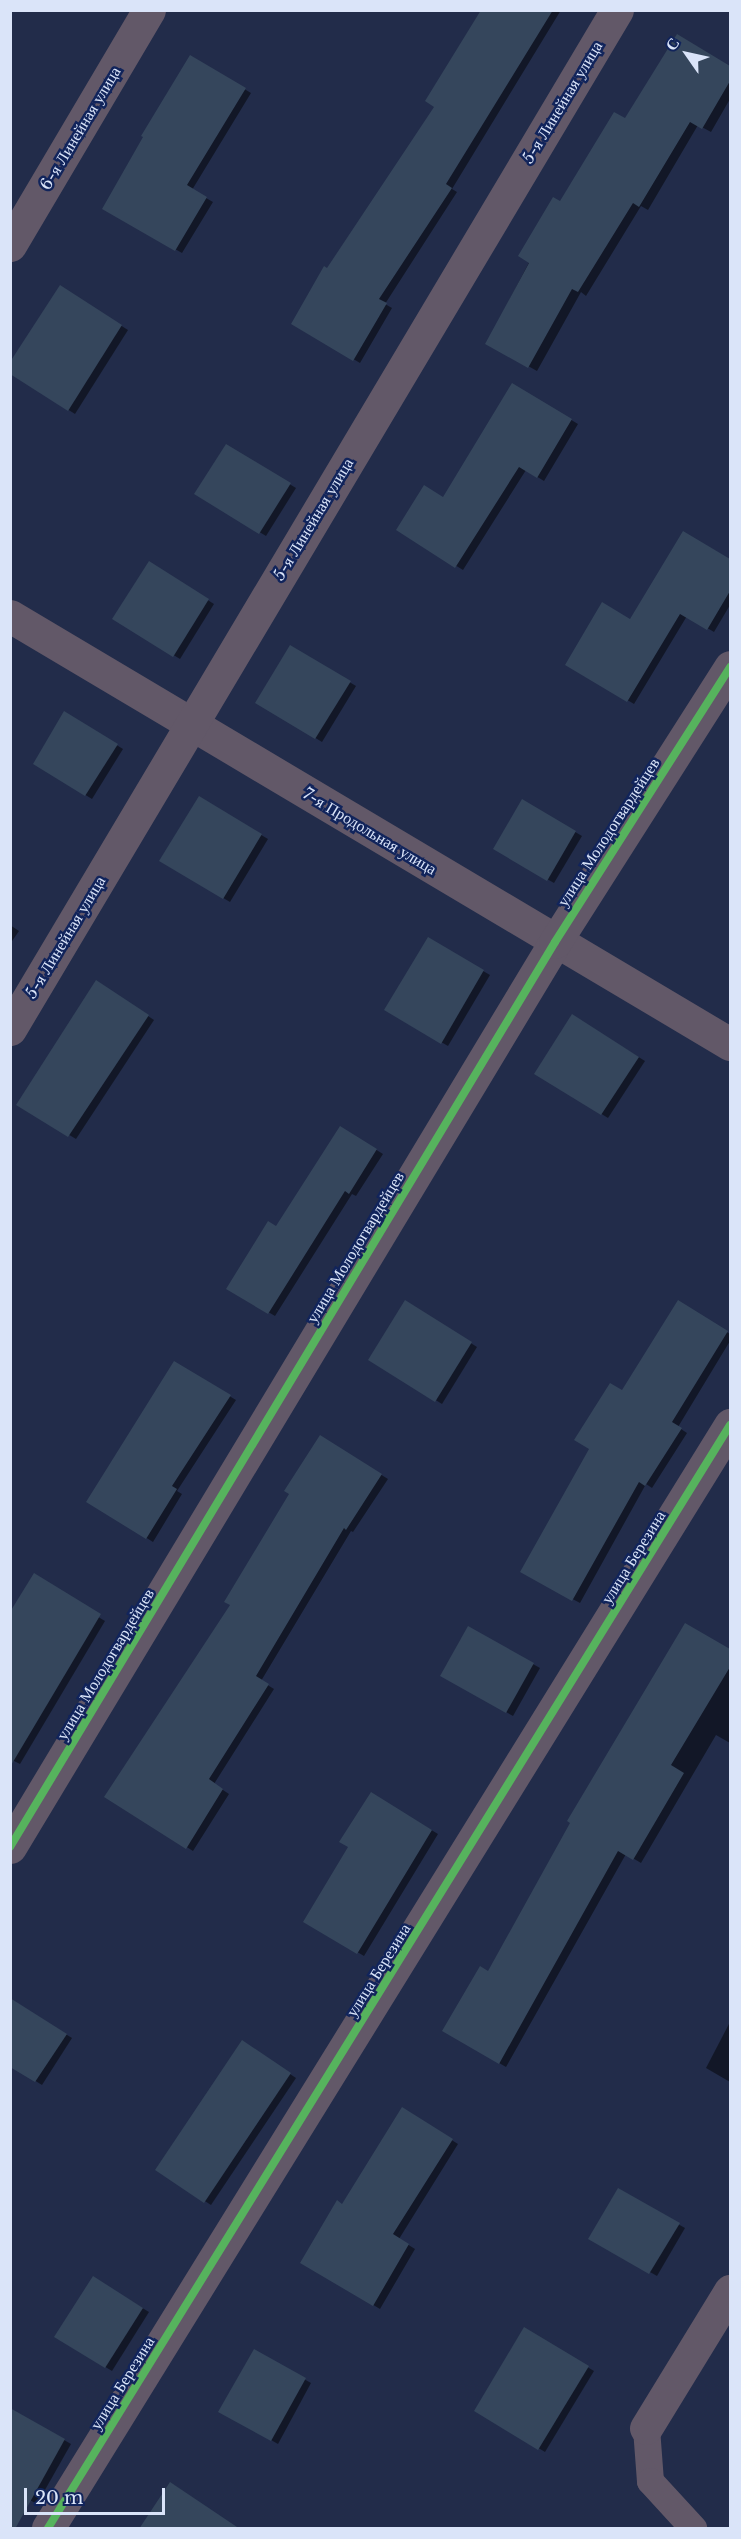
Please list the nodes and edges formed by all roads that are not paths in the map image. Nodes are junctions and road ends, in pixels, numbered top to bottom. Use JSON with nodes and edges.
{"nodes":[{"id":1,"x":149,"y":10,"type":"edge"},
{"id":2,"x":617,"y":10,"type":"edge"},
{"id":3,"x":10,"y":245,"type":"edge"},
{"id":4,"x":10,"y":616,"type":"edge"},
{"id":5,"x":730,"y":667,"type":"edge"},
{"id":6,"x":190,"y":725,"type":"junction"},
{"id":7,"x":555,"y":942,"type":"junction"},
{"id":8,"x":10,"y":1029,"type":"edge"},
{"id":9,"x":730,"y":1044,"type":"edge"},
{"id":10,"x":730,"y":1425,"type":"edge"},
{"id":11,"x":10,"y":1847,"type":"edge"},
{"id":12,"x":730,"y":2291,"type":"edge"},
{"id":13,"x":646,"y":2428,"type":"joint"},
{"id":14,"x":48,"y":2529,"type":"edge"},
{"id":15,"x":693,"y":2529,"type":"edge"}],
"edges":[{"from":1,"to":3,"type":"street","name":"6-я Линейная улица"},
{"from":2,"to":6,"type":"street","name":"5-я Линейная улица"},
{"from":4,"to":6,"type":"street","name":"7-я Продольная улица"},
{"from":5,"to":7,"type":"street","name":"улица Молодогвардейцев"},
{"from":6,"to":7,"type":"street","name":"7-я Продольная улица"},
{"from":6,"to":8,"type":"street","name":"5-я Линейная улица"},
{"from":7,"to":9,"type":"street","name":"7-я Продольная улица"},
{"from":7,"to":11,"type":"street","name":"улица Молодогвардейцев"},
{"from":10,"to":14,"type":"street","name":"улица Березина"},
{"from":12,"to":13,"type":"street"},
{"from":13,"to":15,"type":"lane"}]}
